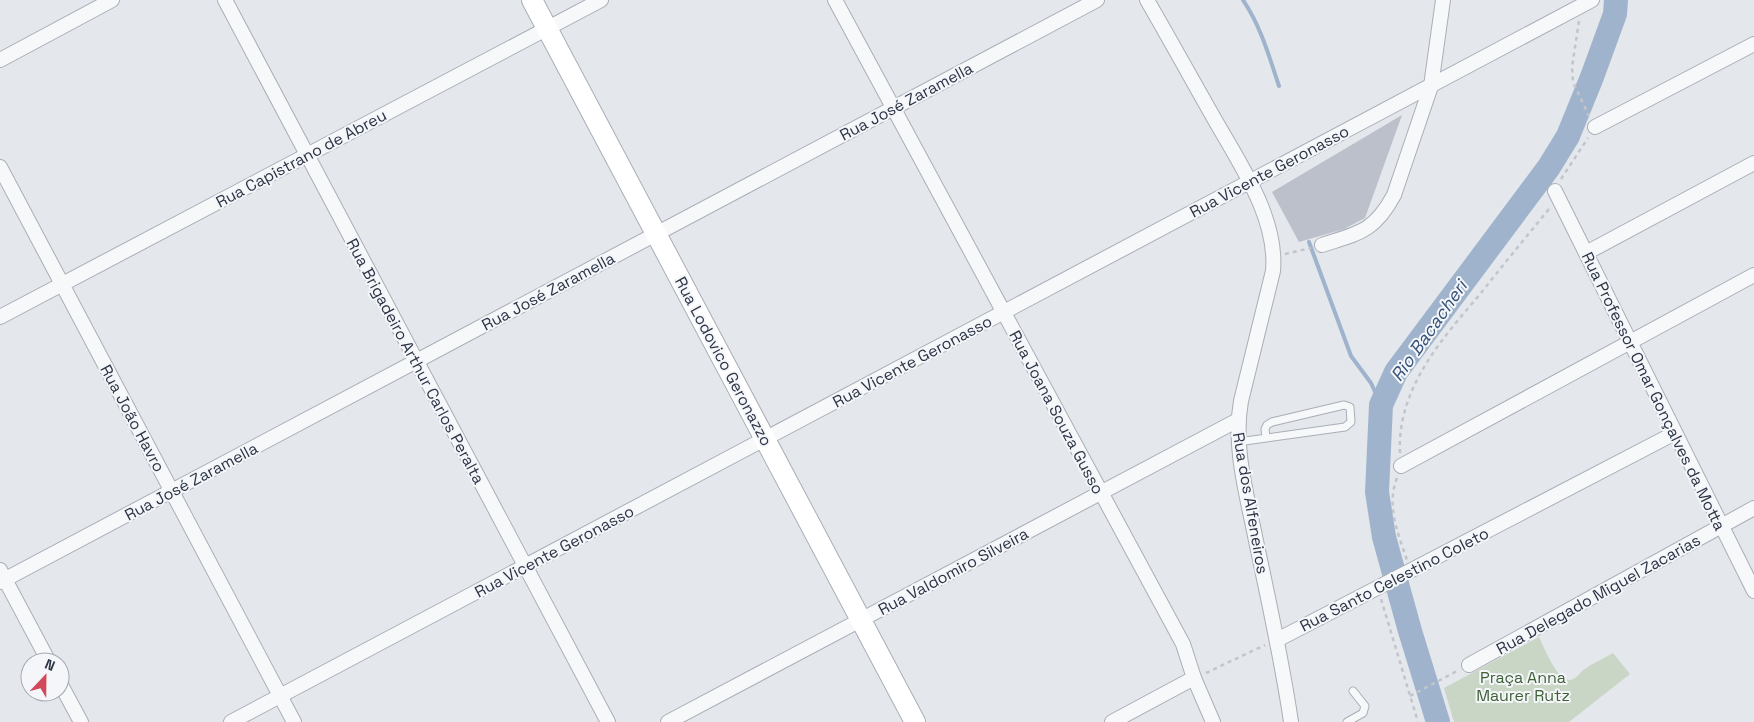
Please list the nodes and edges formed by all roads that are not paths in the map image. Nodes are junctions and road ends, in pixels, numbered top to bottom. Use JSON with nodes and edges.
{"nodes":[{"id":1,"x":112,"y":0,"type":"edge"},
{"id":2,"x":225,"y":0,"type":"edge"},
{"id":3,"x":532,"y":0,"type":"edge"},
{"id":4,"x":601,"y":0,"type":"edge"},
{"id":5,"x":835,"y":0,"type":"edge"},
{"id":6,"x":1097,"y":0,"type":"edge"},
{"id":7,"x":1147,"y":0,"type":"edge"},
{"id":8,"x":1443,"y":0,"type":"edge"},
{"id":9,"x":1587,"y":3,"type":"edge"},
{"id":10,"x":547,"y":28,"type":"junction"},
{"id":11,"x":1754,"y":44,"type":"edge"},
{"id":12,"x":0,"y":60,"type":"edge"},
{"id":13,"x":1431,"y":86,"type":"junction"},
{"id":14,"x":894,"y":108,"type":"junction"},
{"id":15,"x":1595,"y":127,"type":"road end"},
{"id":16,"x":307,"y":155,"type":"junction"},
{"id":17,"x":1754,"y":163,"type":"edge"},
{"id":18,"x":0,"y":167,"type":"edge"},
{"id":19,"x":1250,"y":182,"type":"junction"},
{"id":20,"x":1555,"y":191,"type":"road end"},
{"id":21,"x":656,"y":234,"type":"junction"},
{"id":22,"x":1322,"y":245,"type":"dead end"},
{"id":23,"x":1586,"y":253,"type":"junction"},
{"id":24,"x":1754,"y":276,"type":"edge"},
{"id":25,"x":62,"y":284,"type":"junction"},
{"id":26,"x":1004,"y":312,"type":"junction"},
{"id":27,"x":0,"y":316,"type":"edge"},
{"id":28,"x":1630,"y":342,"type":"junction"},
{"id":29,"x":416,"y":361,"type":"junction"},
{"id":30,"x":1238,"y":420,"type":"junction"},
{"id":31,"x":1675,"y":433,"type":"junction"},
{"id":32,"x":1266,"y":438,"type":"junction"},
{"id":33,"x":765,"y":439,"type":"junction"},
{"id":34,"x":1238,"y":442,"type":"junction"},
{"id":35,"x":1401,"y":466,"type":"road end"},
{"id":36,"x":172,"y":491,"type":"junction"},
{"id":37,"x":1101,"y":493,"type":"junction"},
{"id":38,"x":1754,"y":508,"type":"edge"},
{"id":39,"x":1722,"y":526,"type":"junction"},
{"id":40,"x":525,"y":566,"type":"junction"},
{"id":41,"x":2,"y":577,"type":"edge"},
{"id":42,"x":1754,"y":591,"type":"edge"},
{"id":43,"x":861,"y":620,"type":"junction"},
{"id":44,"x":1276,"y":640,"type":"junction"},
{"id":45,"x":43,"y":652,"type":"edge"},
{"id":46,"x":1469,"y":665,"type":"dead end"},
{"id":47,"x":1194,"y":678,"type":"junction"},
{"id":48,"x":1353,"y":691,"type":"dead end"},
{"id":49,"x":280,"y":696,"type":"junction"},
{"id":50,"x":70,"y":702,"type":"edge"},
{"id":51,"x":80,"y":722,"type":"edge"},
{"id":52,"x":231,"y":722,"type":"edge"},
{"id":53,"x":294,"y":722,"type":"edge"},
{"id":54,"x":608,"y":722,"type":"edge"},
{"id":55,"x":668,"y":722,"type":"edge"},
{"id":56,"x":915,"y":722,"type":"edge"},
{"id":57,"x":1112,"y":722,"type":"edge"},
{"id":58,"x":1213,"y":722,"type":"edge"},
{"id":59,"x":1291,"y":722,"type":"edge"},
{"id":60,"x":1347,"y":722,"type":"edge"}],
"edges":[{"from":1,"to":12,"type":"street"},
{"from":2,"to":16,"type":"street","name":"Rua Brigadeiro Arthur Carlos Peralta"},
{"from":3,"to":10,"type":"main road","name":"Rua Lodovico Geronazzo"},
{"from":4,"to":10,"type":"street","name":"Rua Capistrano de Abreu"},
{"from":5,"to":14,"type":"street","name":"Rua Joana Souza Gusso"},
{"from":6,"to":14,"type":"street","name":"Rua José Zaramella"},
{"from":7,"to":19,"type":"street","name":"Rua dos Alfeneiros"},
{"from":8,"to":13,"type":"street"},
{"from":9,"to":13,"type":"street","name":"Rua Vicente Geronasso"},
{"from":10,"to":16,"type":"street","name":"Rua Capistrano de Abreu"},
{"from":10,"to":21,"type":"main road","name":"Rua Lodovico Geronazzo"},
{"from":11,"to":15,"type":"street"},
{"from":13,"to":19,"type":"street","name":"Rua Vicente Geronasso"},
{"from":13,"to":22,"type":"street"},
{"from":14,"to":21,"type":"street","name":"Rua José Zaramella"},
{"from":14,"to":26,"type":"street","name":"Rua Joana Souza Gusso"},
{"from":16,"to":25,"type":"street","name":"Rua Capistrano de Abreu"},
{"from":16,"to":29,"type":"street","name":"Rua Brigadeiro Arthur Carlos Peralta"},
{"from":17,"to":23,"type":"street"},
{"from":18,"to":25,"type":"street","name":"Rua João Havro"},
{"from":19,"to":26,"type":"street","name":"Rua Vicente Geronasso"},
{"from":19,"to":30,"type":"street","name":"Rua dos Alfeneiros"},
{"from":20,"to":23,"type":"street","name":"Rua Professor Omar Gonçalves da Motta"},
{"from":21,"to":29,"type":"street","name":"Rua José Zaramella"},
{"from":21,"to":33,"type":"main road","name":"Rua Lodovico Geronazzo"},
{"from":23,"to":28,"type":"street","name":"Rua Professor Omar Gonçalves da Motta"},
{"from":24,"to":28,"type":"street"},
{"from":25,"to":27,"type":"street","name":"Rua Capistrano de Abreu"},
{"from":25,"to":36,"type":"street","name":"Rua João Havro"},
{"from":26,"to":33,"type":"street","name":"Rua Vicente Geronasso"},
{"from":26,"to":37,"type":"street","name":"Rua Joana Souza Gusso"},
{"from":28,"to":31,"type":"street","name":"Rua Professor Omar Gonçalves da Motta"},
{"from":28,"to":35,"type":"street"},
{"from":29,"to":36,"type":"street","name":"Rua José Zaramella"},
{"from":29,"to":40,"type":"street","name":"Rua Brigadeiro Arthur Carlos Peralta"},
{"from":30,"to":34,"type":"street","name":"Rua dos Alfeneiros"},
{"from":30,"to":37,"type":"street","name":"Rua Valdomiro Silveira"},
{"from":31,"to":39,"type":"street","name":"Rua Professor Omar Gonçalves da Motta"},
{"from":31,"to":44,"type":"street","name":"Rua Santo Celestino Coleto"},
{"from":32,"to":32,"type":"lane"},
{"from":32,"to":34,"type":"lane"},
{"from":33,"to":40,"type":"street","name":"Rua Vicente Geronasso"},
{"from":33,"to":43,"type":"main road","name":"Rua Lodovico Geronazzo"},
{"from":34,"to":44,"type":"street","name":"Rua dos Alfeneiros"},
{"from":36,"to":41,"type":"street","name":"Rua José Zaramella"},
{"from":36,"to":49,"type":"street","name":"Rua João Havro"},
{"from":37,"to":43,"type":"street","name":"Rua Valdomiro Silveira"},
{"from":37,"to":47,"type":"street","name":"Rua Joana Souza Gusso"},
{"from":38,"to":39,"type":"street","name":"Rua Delegado Miguel Zacarias"},
{"from":39,"to":42,"type":"street","name":"Rua Professor Omar Gonçalves da Motta"},
{"from":39,"to":46,"type":"street","name":"Rua Delegado Miguel Zacarias"},
{"from":40,"to":49,"type":"street","name":"Rua Vicente Geronasso"},
{"from":40,"to":54,"type":"street","name":"Rua Brigadeiro Arthur Carlos Peralta"},
{"from":41,"to":45,"type":"street"},
{"from":43,"to":55,"type":"street","name":"Rua Valdomiro Silveira"},
{"from":43,"to":56,"type":"main road","name":"Rua Lodovico Geronazzo"},
{"from":44,"to":59,"type":"street","name":"Rua dos Alfeneiros"},
{"from":47,"to":57,"type":"street"},
{"from":47,"to":58,"type":"street","name":"Rua Joana Souza Gusso"},
{"from":48,"to":60,"type":"lane"},
{"from":49,"to":52,"type":"street","name":"Rua Vicente Geronasso"},
{"from":49,"to":53,"type":"street","name":"Rua João Havro"},
{"from":50,"to":51,"type":"street"}]}
